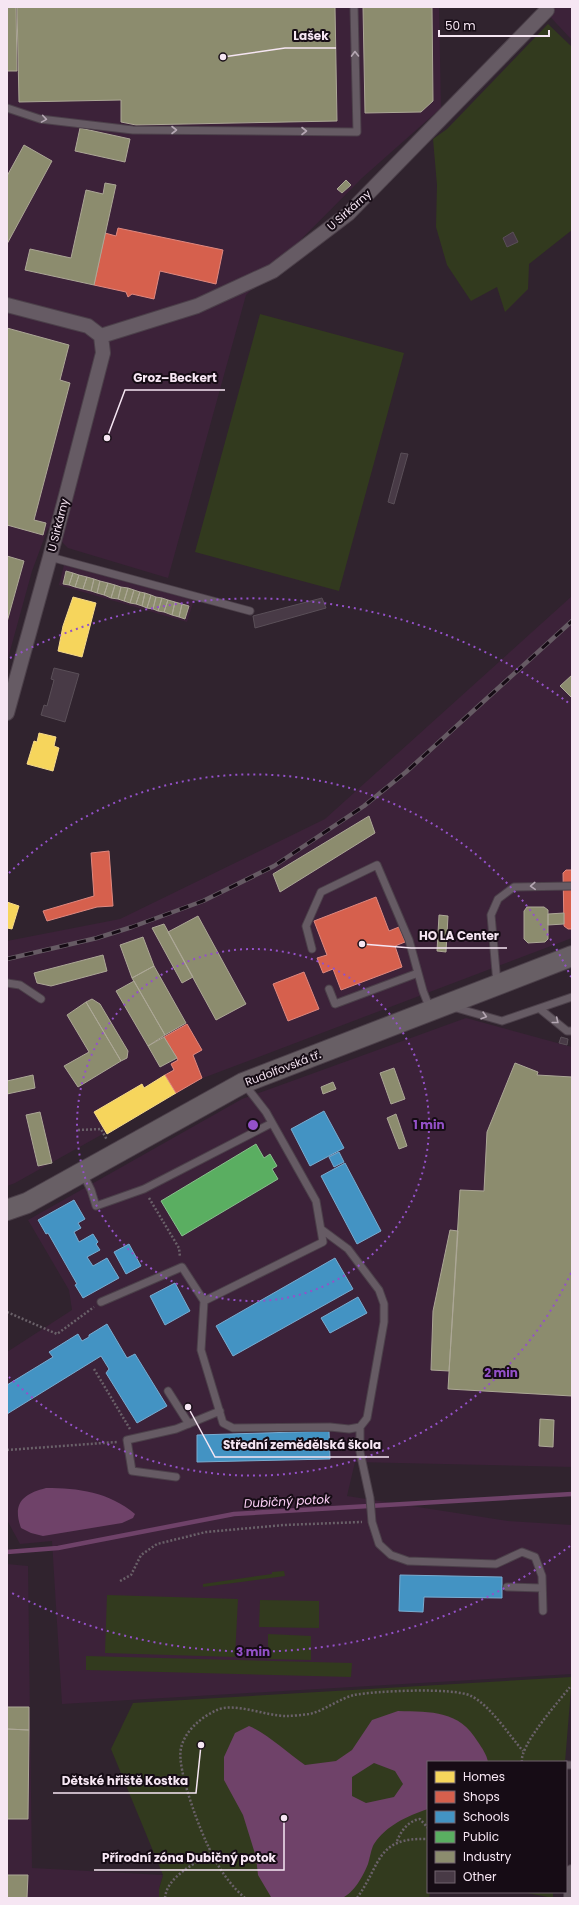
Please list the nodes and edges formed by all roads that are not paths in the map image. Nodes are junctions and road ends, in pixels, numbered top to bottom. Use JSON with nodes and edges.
{"nodes":[{"id":1,"x":354,"y":7,"type":"edge"},
{"id":2,"x":547,"y":10,"type":"dead end"},
{"id":3,"x":7,"y":108,"type":"edge"},
{"id":4,"x":7,"y":306,"type":"edge"},
{"id":5,"x":101,"y":336,"type":"junction"},
{"id":6,"x":50,"y":557,"type":"junction"},
{"id":7,"x":250,"y":611,"type":"dead end"},
{"id":8,"x":7,"y":713,"type":"edge"},
{"id":9,"x":572,"y":886,"type":"edge"},
{"id":10,"x":312,"y":949,"type":"dead end"},
{"id":11,"x":572,"y":956,"type":"edge"},
{"id":12,"x":418,"y":973,"type":"junction"},
{"id":13,"x":7,"y":983,"type":"edge"},
{"id":14,"x":497,"y":986,"type":"junction"},
{"id":15,"x":329,"y":989,"type":"dead end"},
{"id":16,"x":572,"y":997,"type":"edge"},
{"id":17,"x":41,"y":999,"type":"dead end"},
{"id":18,"x":439,"y":1008,"type":"junction"},
{"id":19,"x":540,"y":1009,"type":"junction"},
{"id":20,"x":572,"y":1031,"type":"edge"},
{"id":21,"x":243,"y":1083,"type":"junction"},
{"id":22,"x":272,"y":1123,"type":"junction"},
{"id":23,"x":82,"y":1173,"type":"junction"},
{"id":24,"x":7,"y":1210,"type":"edge"},
{"id":25,"x":321,"y":1229,"type":"junction"},
{"id":26,"x":204,"y":1301,"type":"junction"},
{"id":27,"x":101,"y":1302,"type":"road end"},
{"id":28,"x":168,"y":1391,"type":"dead end"},
{"id":29,"x":220,"y":1411,"type":"junction"},
{"id":30,"x":189,"y":1424,"type":"junction"},
{"id":31,"x":360,"y":1427,"type":"junction"},
{"id":32,"x":176,"y":1477,"type":"dead end"},
{"id":33,"x":507,"y":1587,"type":"dead end"},
{"id":34,"x":542,"y":1588,"type":"junction"},
{"id":35,"x":543,"y":1611,"type":"dead end"},
{"id":36,"x":572,"y":1872,"type":"edge"},
{"id":37,"x":571,"y":1898,"type":"edge"}],
"edges":[{"from":3,"to":1,"type":"lane","one_way":true},
{"from":2,"to":5,"type":"street","name":"U Sirkárny"},
{"from":4,"to":5,"type":"street"},
{"from":5,"to":6,"type":"street","name":"U Sirkárny"},
{"from":6,"to":7,"type":"lane"},
{"from":6,"to":8,"type":"street","name":"U Sirkárny"},
{"from":9,"to":14,"type":"lane","one_way":true},
{"from":10,"to":12,"type":"lane"},
{"from":11,"to":14,"type":"main road","name":"Rudolfovská tř."},
{"from":12,"to":15,"type":"lane"},
{"from":12,"to":18,"type":"lane"},
{"from":13,"to":17,"type":"lane"},
{"from":14,"to":18,"type":"main road","name":"Rudolfovská tř."},
{"from":16,"to":19,"type":"lane"},
{"from":18,"to":19,"type":"lane","one_way":true},
{"from":18,"to":21,"type":"main road","name":"Rudolfovská tř."},
{"from":19,"to":20,"type":"lane","one_way":true},
{"from":21,"to":22,"type":"lane"},
{"from":21,"to":23,"type":"main road","name":"Rudolfovská tř."},
{"from":22,"to":23,"type":"lane"},
{"from":22,"to":25,"type":"lane"},
{"from":23,"to":24,"type":"main road","name":"Rudolfovská tř."},
{"from":25,"to":26,"type":"lane"},
{"from":25,"to":31,"type":"lane"},
{"from":26,"to":27,"type":"lane"},
{"from":26,"to":29,"type":"lane"},
{"from":28,"to":30,"type":"lane"},
{"from":29,"to":30,"type":"lane"},
{"from":29,"to":31,"type":"lane"},
{"from":30,"to":32,"type":"lane"},
{"from":31,"to":34,"type":"lane"},
{"from":33,"to":34,"type":"lane"},
{"from":34,"to":35,"type":"lane"},
{"from":36,"to":37,"type":"street"}]}
